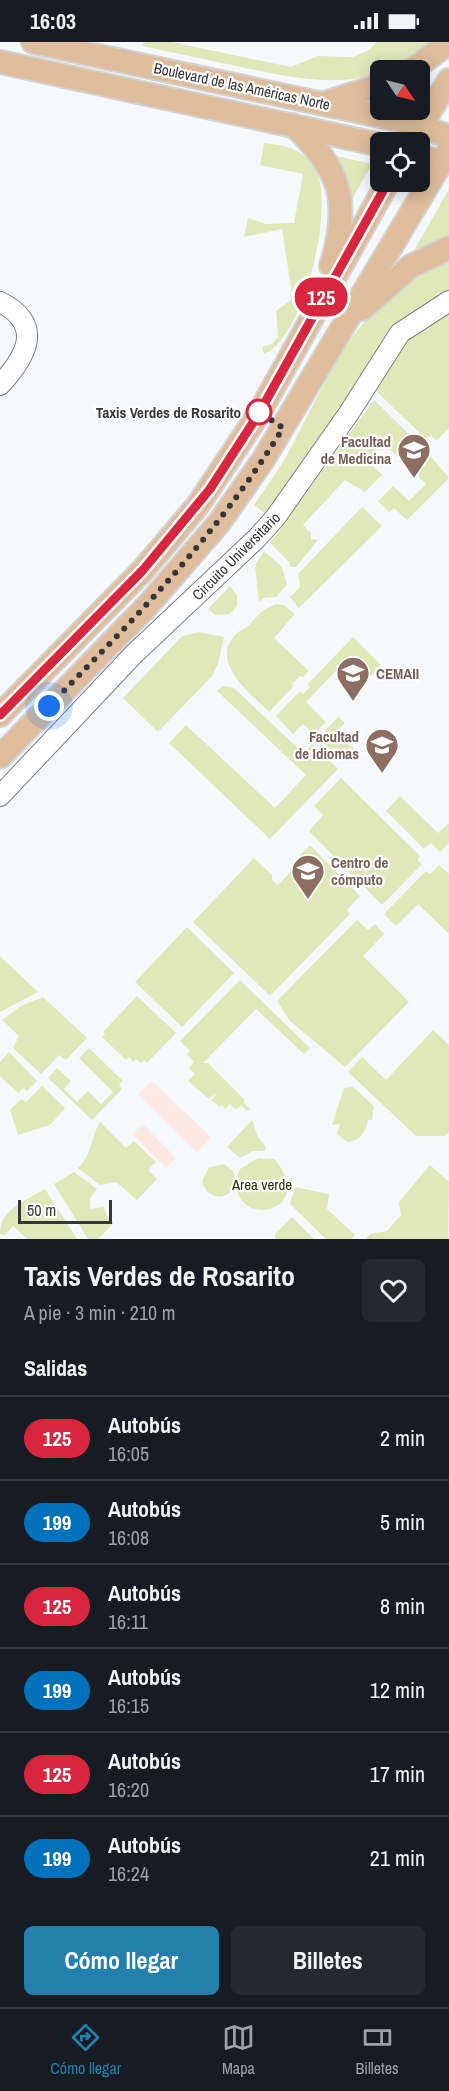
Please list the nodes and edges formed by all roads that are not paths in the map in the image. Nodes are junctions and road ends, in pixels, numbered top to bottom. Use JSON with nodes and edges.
{"nodes":[{"id":1,"x":33,"y":42,"type":"edge"},
{"id":2,"x":449,"y":43,"type":"edge"},
{"id":3,"x":426,"y":60,"type":"edge"},
{"id":4,"x":0,"y":62,"type":"edge"},
{"id":5,"x":449,"y":80,"type":"edge"},
{"id":6,"x":370,"y":89,"type":"edge"},
{"id":7,"x":322,"y":104,"type":"junction"},
{"id":8,"x":292,"y":124,"type":"junction"},
{"id":9,"x":410,"y":132,"type":"edge"},
{"id":10,"x":417,"y":132,"type":"edge"},
{"id":11,"x":430,"y":135,"type":"edge"},
{"id":12,"x":449,"y":136,"type":"edge"},
{"id":13,"x":370,"y":142,"type":"edge"},
{"id":14,"x":430,"y":157,"type":"edge"},
{"id":15,"x":447,"y":159,"type":"edge"},
{"id":16,"x":382,"y":192,"type":"edge"},
{"id":17,"x":449,"y":248,"type":"edge"},
{"id":18,"x":321,"y":298,"type":"junction"},
{"id":19,"x":449,"y":301,"type":"edge"},
{"id":20,"x":0,"y":302,"type":"edge"},
{"id":21,"x":341,"y":328,"type":"junction"},
{"id":22,"x":0,"y":385,"type":"edge"},
{"id":23,"x":0,"y":715,"type":"edge"},
{"id":24,"x":0,"y":757,"type":"edge"},
{"id":25,"x":0,"y":796,"type":"edge"}],
"edges":[{"from":1,"to":7,"type":"main road","name":"Boulevard de las Américas Norte"},
{"from":2,"to":3,"type":"main road"},
{"from":4,"to":8,"type":"main road","name":"Boulevard de las Américas Norte"},
{"from":5,"to":10,"type":"main road"},
{"from":6,"to":7,"type":"main road"},
{"from":7,"to":9,"type":"main road","name":"Boulevard de las Américas Norte"},
{"from":8,"to":13,"type":"main road","name":"Boulevard de las Américas Norte"},
{"from":8,"to":18,"type":"main road"},
{"from":11,"to":12,"type":"main road","name":"Boulevard de las Américas Norte"},
{"from":14,"to":15,"type":"main road"},
{"from":15,"to":21,"type":"main road"},
{"from":16,"to":18,"type":"main road"},
{"from":17,"to":21,"type":"main road"},
{"from":18,"to":23,"type":"main road"},
{"from":19,"to":25,"type":"street","name":"Circuito Universitario"},
{"from":20,"to":22,"type":"street"},
{"from":21,"to":24,"type":"main road"}]}
